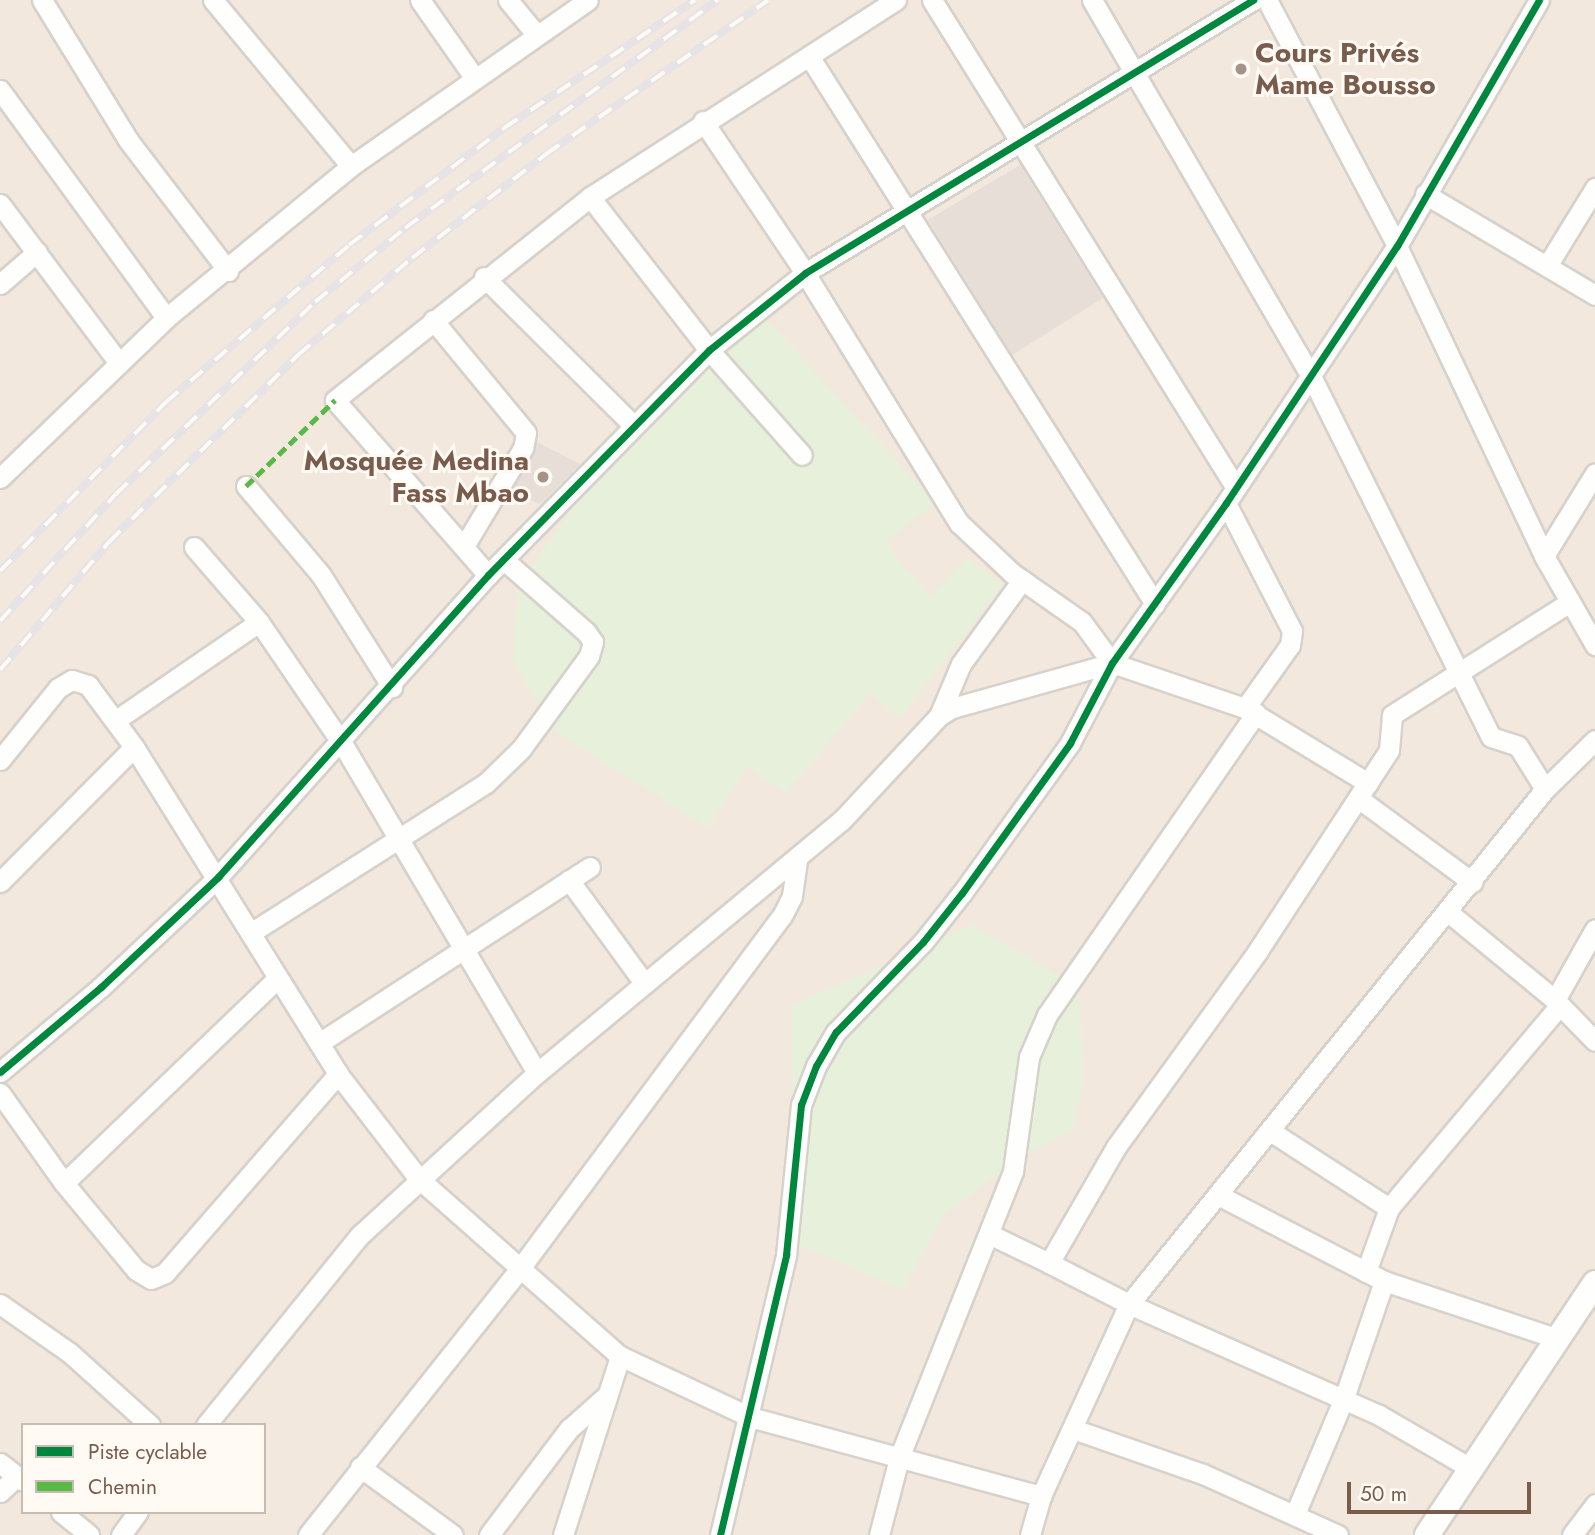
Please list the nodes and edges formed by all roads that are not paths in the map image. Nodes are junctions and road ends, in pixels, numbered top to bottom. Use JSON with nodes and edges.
{"nodes":[{"id":1,"x":42,"y":0,"type":"edge"},
{"id":2,"x":213,"y":0,"type":"edge"},
{"id":3,"x":420,"y":0,"type":"edge"},
{"id":4,"x":508,"y":0,"type":"edge"},
{"id":5,"x":588,"y":0,"type":"edge"},
{"id":6,"x":897,"y":0,"type":"edge"},
{"id":7,"x":932,"y":0,"type":"edge"},
{"id":8,"x":1092,"y":0,"type":"edge"},
{"id":9,"x":1253,"y":0,"type":"edge"},
{"id":10,"x":1268,"y":0,"type":"edge"},
{"id":11,"x":1539,"y":0,"type":"edge"},
{"id":12,"x":535,"y":33,"type":"junction"},
{"id":13,"x":809,"y":56,"type":"junction"},
{"id":14,"x":1136,"y":71,"type":"junction"},
{"id":15,"x":474,"y":77,"type":"junction"},
{"id":16,"x":0,"y":90,"type":"edge"},
{"id":17,"x":703,"y":121,"type":"junction"},
{"id":18,"x":1020,"y":142,"type":"junction"},
{"id":19,"x":351,"y":166,"type":"junction"},
{"id":20,"x":1595,"y":188,"type":"edge"},
{"id":21,"x":1425,"y":194,"type":"junction"},
{"id":22,"x":590,"y":197,"type":"junction"},
{"id":23,"x":0,"y":204,"type":"edge"},
{"id":24,"x":906,"y":209,"type":"junction"},
{"id":25,"x":1396,"y":246,"type":"junction"},
{"id":26,"x":37,"y":253,"type":"junction"},
{"id":27,"x":1547,"y":267,"type":"junction"},
{"id":28,"x":228,"y":271,"type":"junction"},
{"id":29,"x":805,"y":273,"type":"junction"},
{"id":30,"x":484,"y":277,"type":"junction"},
{"id":31,"x":0,"y":284,"type":"edge"},
{"id":32,"x":1595,"y":295,"type":"edge"},
{"id":33,"x":166,"y":318,"type":"junction"},
{"id":34,"x":433,"y":320,"type":"junction"},
{"id":35,"x":709,"y":349,"type":"junction"},
{"id":36,"x":118,"y":362,"type":"junction"},
{"id":37,"x":1311,"y":376,"type":"junction"},
{"id":38,"x":633,"y":425,"type":"junction"},
{"id":39,"x":802,"y":454,"type":"dead end"},
{"id":40,"x":1595,"y":473,"type":"edge"},
{"id":41,"x":0,"y":478,"type":"edge"},
{"id":42,"x":246,"y":486,"type":"dead end"},
{"id":43,"x":1231,"y":495,"type":"junction"},
{"id":44,"x":194,"y":547,"type":"dead end"},
{"id":45,"x":464,"y":547,"type":"junction"},
{"id":46,"x":1544,"y":556,"type":"junction"},
{"id":47,"x":504,"y":560,"type":"junction"},
{"id":48,"x":488,"y":575,"type":"junction"},
{"id":49,"x":1022,"y":580,"type":"junction"},
{"id":50,"x":1570,"y":602,"type":"junction"},
{"id":51,"x":1155,"y":604,"type":"junction"},
{"id":52,"x":259,"y":622,"type":"junction"},
{"id":53,"x":1595,"y":645,"type":"edge"},
{"id":54,"x":1112,"y":663,"type":"junction"},
{"id":55,"x":1459,"y":673,"type":"junction"},
{"id":56,"x":392,"y":687,"type":"junction"},
{"id":57,"x":1251,"y":711,"type":"junction"},
{"id":58,"x":939,"y":716,"type":"junction"},
{"id":59,"x":116,"y":720,"type":"junction"},
{"id":60,"x":1595,"y":740,"type":"edge"},
{"id":61,"x":342,"y":743,"type":"junction"},
{"id":62,"x":134,"y":747,"type":"junction"},
{"id":63,"x":0,"y":760,"type":"edge"},
{"id":64,"x":1545,"y":789,"type":"junction"},
{"id":65,"x":1363,"y":791,"type":"junction"},
{"id":66,"x":401,"y":838,"type":"junction"},
{"id":67,"x":797,"y":859,"type":"junction"},
{"id":68,"x":590,"y":867,"type":"dead end"},
{"id":69,"x":218,"y":877,"type":"junction"},
{"id":70,"x":569,"y":880,"type":"junction"},
{"id":71,"x":0,"y":882,"type":"edge"},
{"id":72,"x":1472,"y":882,"type":"junction"},
{"id":73,"x":1448,"y":912,"type":"junction"},
{"id":74,"x":1595,"y":929,"type":"edge"},
{"id":75,"x":252,"y":932,"type":"junction"},
{"id":76,"x":465,"y":949,"type":"junction"},
{"id":77,"x":278,"y":978,"type":"junction"},
{"id":78,"x":644,"y":983,"type":"junction"},
{"id":79,"x":1557,"y":1003,"type":"junction"},
{"id":80,"x":1595,"y":1041,"type":"edge"},
{"id":81,"x":319,"y":1043,"type":"junction"},
{"id":82,"x":0,"y":1071,"type":"edge"},
{"id":83,"x":537,"y":1073,"type":"junction"},
{"id":84,"x":338,"y":1074,"type":"junction"},
{"id":85,"x":0,"y":1093,"type":"edge"},
{"id":86,"x":1270,"y":1131,"type":"junction"},
{"id":87,"x":419,"y":1179,"type":"junction"},
{"id":88,"x":64,"y":1183,"type":"junction"},
{"id":89,"x":1218,"y":1195,"type":"junction"},
{"id":90,"x":1389,"y":1208,"type":"junction"},
{"id":91,"x":989,"y":1234,"type":"junction"},
{"id":92,"x":1049,"y":1263,"type":"junction"},
{"id":93,"x":518,"y":1270,"type":"junction"},
{"id":94,"x":1375,"y":1277,"type":"junction"},
{"id":95,"x":1595,"y":1283,"type":"edge"},
{"id":96,"x":0,"y":1304,"type":"edge"},
{"id":97,"x":1129,"y":1304,"type":"junction"},
{"id":98,"x":1555,"y":1338,"type":"junction"},
{"id":99,"x":621,"y":1356,"type":"junction"},
{"id":100,"x":606,"y":1396,"type":"junction"},
{"id":101,"x":1344,"y":1398,"type":"junction"},
{"id":102,"x":750,"y":1417,"type":"junction"},
{"id":103,"x":148,"y":1423,"type":"edge"},
{"id":104,"x":208,"y":1423,"type":"edge"},
{"id":105,"x":1073,"y":1429,"type":"junction"},
{"id":106,"x":899,"y":1458,"type":"junction"},
{"id":107,"x":0,"y":1463,"type":"edge"},
{"id":108,"x":360,"y":1467,"type":"junction"},
{"id":109,"x":1472,"y":1469,"type":"junction"},
{"id":110,"x":20,"y":1479,"type":"edge"},
{"id":111,"x":0,"y":1492,"type":"edge"},
{"id":112,"x":1041,"y":1496,"type":"junction"},
{"id":113,"x":1595,"y":1504,"type":"edge"},
{"id":114,"x":63,"y":1514,"type":"edge"},
{"id":115,"x":137,"y":1514,"type":"edge"},
{"id":116,"x":1294,"y":1514,"type":"junction"},
{"id":117,"x":89,"y":1535,"type":"edge"},
{"id":118,"x":121,"y":1535,"type":"edge"},
{"id":119,"x":308,"y":1535,"type":"edge"},
{"id":120,"x":453,"y":1535,"type":"edge"},
{"id":121,"x":489,"y":1535,"type":"edge"},
{"id":122,"x":563,"y":1535,"type":"edge"},
{"id":123,"x":720,"y":1535,"type":"edge"},
{"id":124,"x":879,"y":1535,"type":"edge"},
{"id":125,"x":1030,"y":1535,"type":"edge"},
{"id":126,"x":1338,"y":1535,"type":"edge"},
{"id":127,"x":1427,"y":1535,"type":"edge"},
{"id":128,"x":1572,"y":1535,"type":"edge"}],
"edges":[{"from":1,"to":28,"type":"street"},
{"from":2,"to":19,"type":"street"},
{"from":3,"to":15,"type":"street"},
{"from":4,"to":12,"type":"street"},
{"from":5,"to":12,"type":"street"},
{"from":6,"to":13,"type":"street"},
{"from":7,"to":18,"type":"street"},
{"from":8,"to":14,"type":"street"},
{"from":9,"to":14,"type":"street"},
{"from":10,"to":25,"type":"street"},
{"from":11,"to":21,"type":"street"},
{"from":12,"to":15,"type":"street"},
{"from":13,"to":17,"type":"street"},
{"from":13,"to":24,"type":"street"},
{"from":14,"to":18,"type":"street"},
{"from":14,"to":37,"type":"street"},
{"from":15,"to":19,"type":"street"},
{"from":16,"to":33,"type":"street"},
{"from":17,"to":22,"type":"street"},
{"from":17,"to":29,"type":"street"},
{"from":18,"to":24,"type":"street"},
{"from":18,"to":43,"type":"street"},
{"from":19,"to":28,"type":"street"},
{"from":20,"to":27,"type":"street"},
{"from":21,"to":25,"type":"street"},
{"from":21,"to":27,"type":"street"},
{"from":22,"to":30,"type":"street"},
{"from":22,"to":35,"type":"street"},
{"from":23,"to":26,"type":"street"},
{"from":24,"to":29,"type":"street"},
{"from":24,"to":51,"type":"street"},
{"from":25,"to":37,"type":"street"},
{"from":25,"to":46,"type":"street"},
{"from":26,"to":31,"type":"street"},
{"from":26,"to":36,"type":"street"},
{"from":27,"to":32,"type":"street"},
{"from":28,"to":33,"type":"street"},
{"from":29,"to":35,"type":"street"},
{"from":29,"to":49,"type":"street"},
{"from":30,"to":34,"type":"street"},
{"from":30,"to":38,"type":"street"},
{"from":33,"to":36,"type":"street"},
{"from":34,"to":45,"type":"street"},
{"from":34,"to":45,"type":"street"},
{"from":35,"to":38,"type":"street"},
{"from":35,"to":39,"type":"street"},
{"from":36,"to":41,"type":"street"},
{"from":37,"to":43,"type":"street"},
{"from":37,"to":55,"type":"street"},
{"from":38,"to":47,"type":"street"},
{"from":40,"to":46,"type":"street"},
{"from":42,"to":56,"type":"street"},
{"from":43,"to":51,"type":"street"},
{"from":43,"to":57,"type":"street"},
{"from":44,"to":52,"type":"street"},
{"from":45,"to":48,"type":"street"},
{"from":46,"to":50,"type":"street"},
{"from":47,"to":48,"type":"street"},
{"from":47,"to":66,"type":"street"},
{"from":48,"to":56,"type":"street"},
{"from":49,"to":54,"type":"street"},
{"from":49,"to":58,"type":"street"},
{"from":50,"to":53,"type":"street"},
{"from":50,"to":55,"type":"street"},
{"from":51,"to":54,"type":"street"},
{"from":52,"to":59,"type":"street"},
{"from":52,"to":61,"type":"street"},
{"from":54,"to":57,"type":"street"},
{"from":54,"to":58,"type":"street"},
{"from":54,"to":102,"type":"street"},
{"from":55,"to":64,"type":"street"},
{"from":55,"to":65,"type":"street"},
{"from":56,"to":61,"type":"street"},
{"from":57,"to":65,"type":"street"},
{"from":57,"to":91,"type":"street"},
{"from":58,"to":67,"type":"street"},
{"from":59,"to":62,"type":"street"},
{"from":59,"to":63,"type":"street"},
{"from":60,"to":64,"type":"street"},
{"from":61,"to":66,"type":"street"},
{"from":61,"to":69,"type":"street"},
{"from":62,"to":69,"type":"street"},
{"from":62,"to":71,"type":"street"},
{"from":64,"to":72,"type":"street"},
{"from":65,"to":72,"type":"street"},
{"from":65,"to":92,"type":"street"},
{"from":66,"to":75,"type":"street"},
{"from":66,"to":76,"type":"street"},
{"from":67,"to":78,"type":"street"},
{"from":67,"to":93,"type":"street"},
{"from":68,"to":70,"type":"street"},
{"from":69,"to":75,"type":"street"},
{"from":69,"to":82,"type":"street"},
{"from":70,"to":76,"type":"street"},
{"from":70,"to":78,"type":"street"},
{"from":72,"to":73,"type":"street"},
{"from":73,"to":79,"type":"street"},
{"from":73,"to":86,"type":"street"},
{"from":74,"to":79,"type":"street"},
{"from":75,"to":77,"type":"street"},
{"from":76,"to":81,"type":"street"},
{"from":76,"to":83,"type":"street"},
{"from":77,"to":81,"type":"street"},
{"from":77,"to":88,"type":"street"},
{"from":78,"to":83,"type":"street"},
{"from":79,"to":80,"type":"street"},
{"from":79,"to":90,"type":"street"},
{"from":81,"to":84,"type":"street"},
{"from":83,"to":87,"type":"street"},
{"from":84,"to":87,"type":"street"},
{"from":84,"to":88,"type":"street"},
{"from":85,"to":88,"type":"street"},
{"from":86,"to":89,"type":"street"},
{"from":86,"to":90,"type":"street"},
{"from":87,"to":93,"type":"street"},
{"from":87,"to":104,"type":"street"},
{"from":89,"to":94,"type":"street"},
{"from":89,"to":97,"type":"street"},
{"from":90,"to":94,"type":"street"},
{"from":91,"to":92,"type":"street"},
{"from":91,"to":106,"type":"street"},
{"from":92,"to":97,"type":"street"},
{"from":93,"to":99,"type":"street"},
{"from":93,"to":108,"type":"street"},
{"from":94,"to":98,"type":"street"},
{"from":94,"to":101,"type":"street"},
{"from":95,"to":98,"type":"street"},
{"from":96,"to":103,"type":"street"},
{"from":97,"to":101,"type":"street"},
{"from":97,"to":105,"type":"street"},
{"from":98,"to":109,"type":"street"},
{"from":99,"to":100,"type":"street"},
{"from":99,"to":102,"type":"street"},
{"from":100,"to":121,"type":"street"},
{"from":100,"to":122,"type":"street"},
{"from":101,"to":109,"type":"street"},
{"from":101,"to":116,"type":"street"},
{"from":102,"to":106,"type":"street"},
{"from":102,"to":123,"type":"street"},
{"from":105,"to":112,"type":"street"},
{"from":105,"to":116,"type":"street"},
{"from":106,"to":112,"type":"street"},
{"from":106,"to":124,"type":"street"},
{"from":107,"to":110,"type":"street"},
{"from":108,"to":119,"type":"street"},
{"from":108,"to":120,"type":"street"},
{"from":109,"to":127,"type":"street"},
{"from":110,"to":111,"type":"street"},
{"from":112,"to":125,"type":"street"},
{"from":113,"to":128,"type":"street"},
{"from":114,"to":117,"type":"street"},
{"from":115,"to":118,"type":"street"},
{"from":116,"to":126,"type":"street"}]}
